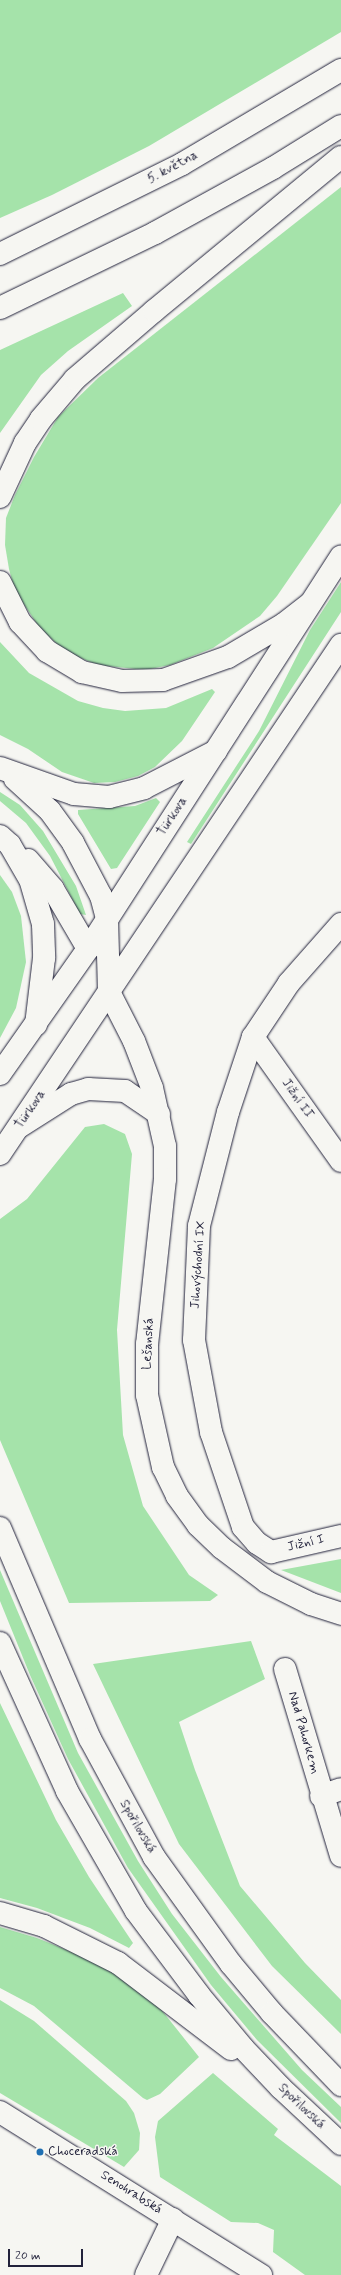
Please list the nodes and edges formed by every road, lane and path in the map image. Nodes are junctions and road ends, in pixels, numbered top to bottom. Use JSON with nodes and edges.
{"nodes":[{"id":1,"x":341,"y":70,"type":"edge"},
{"id":2,"x":341,"y":126,"type":"edge"},
{"id":3,"x":341,"y":157,"type":"edge"},
{"id":4,"x":0,"y":254,"type":"edge"},
{"id":5,"x":0,"y":308,"type":"edge"},
{"id":6,"x":0,"y":498,"type":"edge"},
{"id":7,"x":341,"y":557,"type":"edge"},
{"id":8,"x":0,"y":582,"type":"edge"},
{"id":9,"x":310,"y":604,"type":"junction"},
{"id":10,"x":341,"y":645,"type":"edge"},
{"id":11,"x":216,"y":751,"type":"junction"},
{"id":12,"x":0,"y":770,"type":"edge"},
{"id":13,"x":1,"y":837,"type":"edge"},
{"id":14,"x":107,"y":919,"type":"junction"},
{"id":15,"x":341,"y":924,"type":"edge"},
{"id":16,"x":88,"y":949,"type":"junction"},
{"id":17,"x":109,"y":992,"type":"junction"},
{"id":18,"x":36,"y":1026,"type":"junction"},
{"id":19,"x":253,"y":1037,"type":"junction"},
{"id":20,"x":0,"y":1074,"type":"edge"},
{"id":21,"x":159,"y":1114,"type":"junction"},
{"id":22,"x":19,"y":1127,"type":"junction"},
{"id":23,"x":0,"y":1154,"type":"edge"},
{"id":24,"x":341,"y":1161,"type":"edge"},
{"id":25,"x":0,"y":1528,"type":"edge"},
{"id":26,"x":341,"y":1536,"type":"edge"},
{"id":27,"x":271,"y":1552,"type":"joint"},
{"id":28,"x":341,"y":1614,"type":"edge"},
{"id":29,"x":0,"y":1643,"type":"edge"},
{"id":30,"x":285,"y":1669,"type":"dead end"},
{"id":31,"x":331,"y":1792,"type":"edge"},
{"id":32,"x":341,"y":1856,"type":"edge"},
{"id":33,"x":0,"y":1913,"type":"edge"},
{"id":34,"x":341,"y":2085,"type":"edge"},
{"id":35,"x":281,"y":2088,"type":"junction"},
{"id":36,"x":0,"y":2112,"type":"edge"},
{"id":37,"x":341,"y":2144,"type":"edge"},
{"id":38,"x":173,"y":2219,"type":"junction"},
{"id":39,"x":146,"y":2275,"type":"edge"},
{"id":40,"x":261,"y":2275,"type":"edge"}],
"edges":[{"from":1,"to":4,"type":"main road","name":"5. května"},
{"from":2,"to":5,"type":"main road"},
{"from":3,"to":6,"type":"main road"},
{"from":7,"to":9,"type":"main road","name":"Türkova"},
{"from":8,"to":9,"type":"main road"},
{"from":9,"to":11,"type":"main road","name":"Türkova"},
{"from":10,"to":17,"type":"main road","name":"Türkova"},
{"from":11,"to":12,"type":"main road"},
{"from":11,"to":14,"type":"main road","name":"Türkova"},
{"from":12,"to":14,"type":"main road"},
{"from":13,"to":16,"type":"main road","name":"Lešanská"},
{"from":13,"to":18,"type":"main road"},
{"from":14,"to":16,"type":"main road","name":"Türkova"},
{"from":14,"to":17,"type":"main road"},
{"from":15,"to":19,"type":"main road","name":"Jihovýchodní IX"},
{"from":16,"to":17,"type":"main road","name":"Lešanská"},
{"from":16,"to":18,"type":"main road","name":"Türkova"},
{"from":17,"to":21,"type":"main road","name":"Lešanská"},
{"from":17,"to":22,"type":"main road","name":"Türkova"},
{"from":18,"to":20,"type":"main road","name":"Türkova"},
{"from":19,"to":24,"type":"main road","name":"Jižní II"},
{"from":19,"to":27,"type":"main road","name":"Jihovýchodní IX"},
{"from":21,"to":22,"type":"main road"},
{"from":21,"to":28,"type":"main road","name":"Lešanská"},
{"from":22,"to":23,"type":"main road","name":"Türkova"},
{"from":25,"to":34,"type":"main road","name":"Spořilovská"},
{"from":26,"to":27,"type":"main road","name":"Jižní I"},
{"from":29,"to":35,"type":"main road","name":"Spořilovská"},
{"from":30,"to":31,"type":"main road","name":"Nad Pahorkem"},
{"from":31,"to":32,"type":"main road","name":"Nad Pahorkem"},
{"from":33,"to":35,"type":"main road"},
{"from":35,"to":37,"type":"main road","name":"Spořilovská"},
{"from":36,"to":38,"type":"main road","name":"Senohrabská"},
{"from":38,"to":39,"type":"main road"},
{"from":38,"to":40,"type":"main road","name":"Senohrabská"}]}
